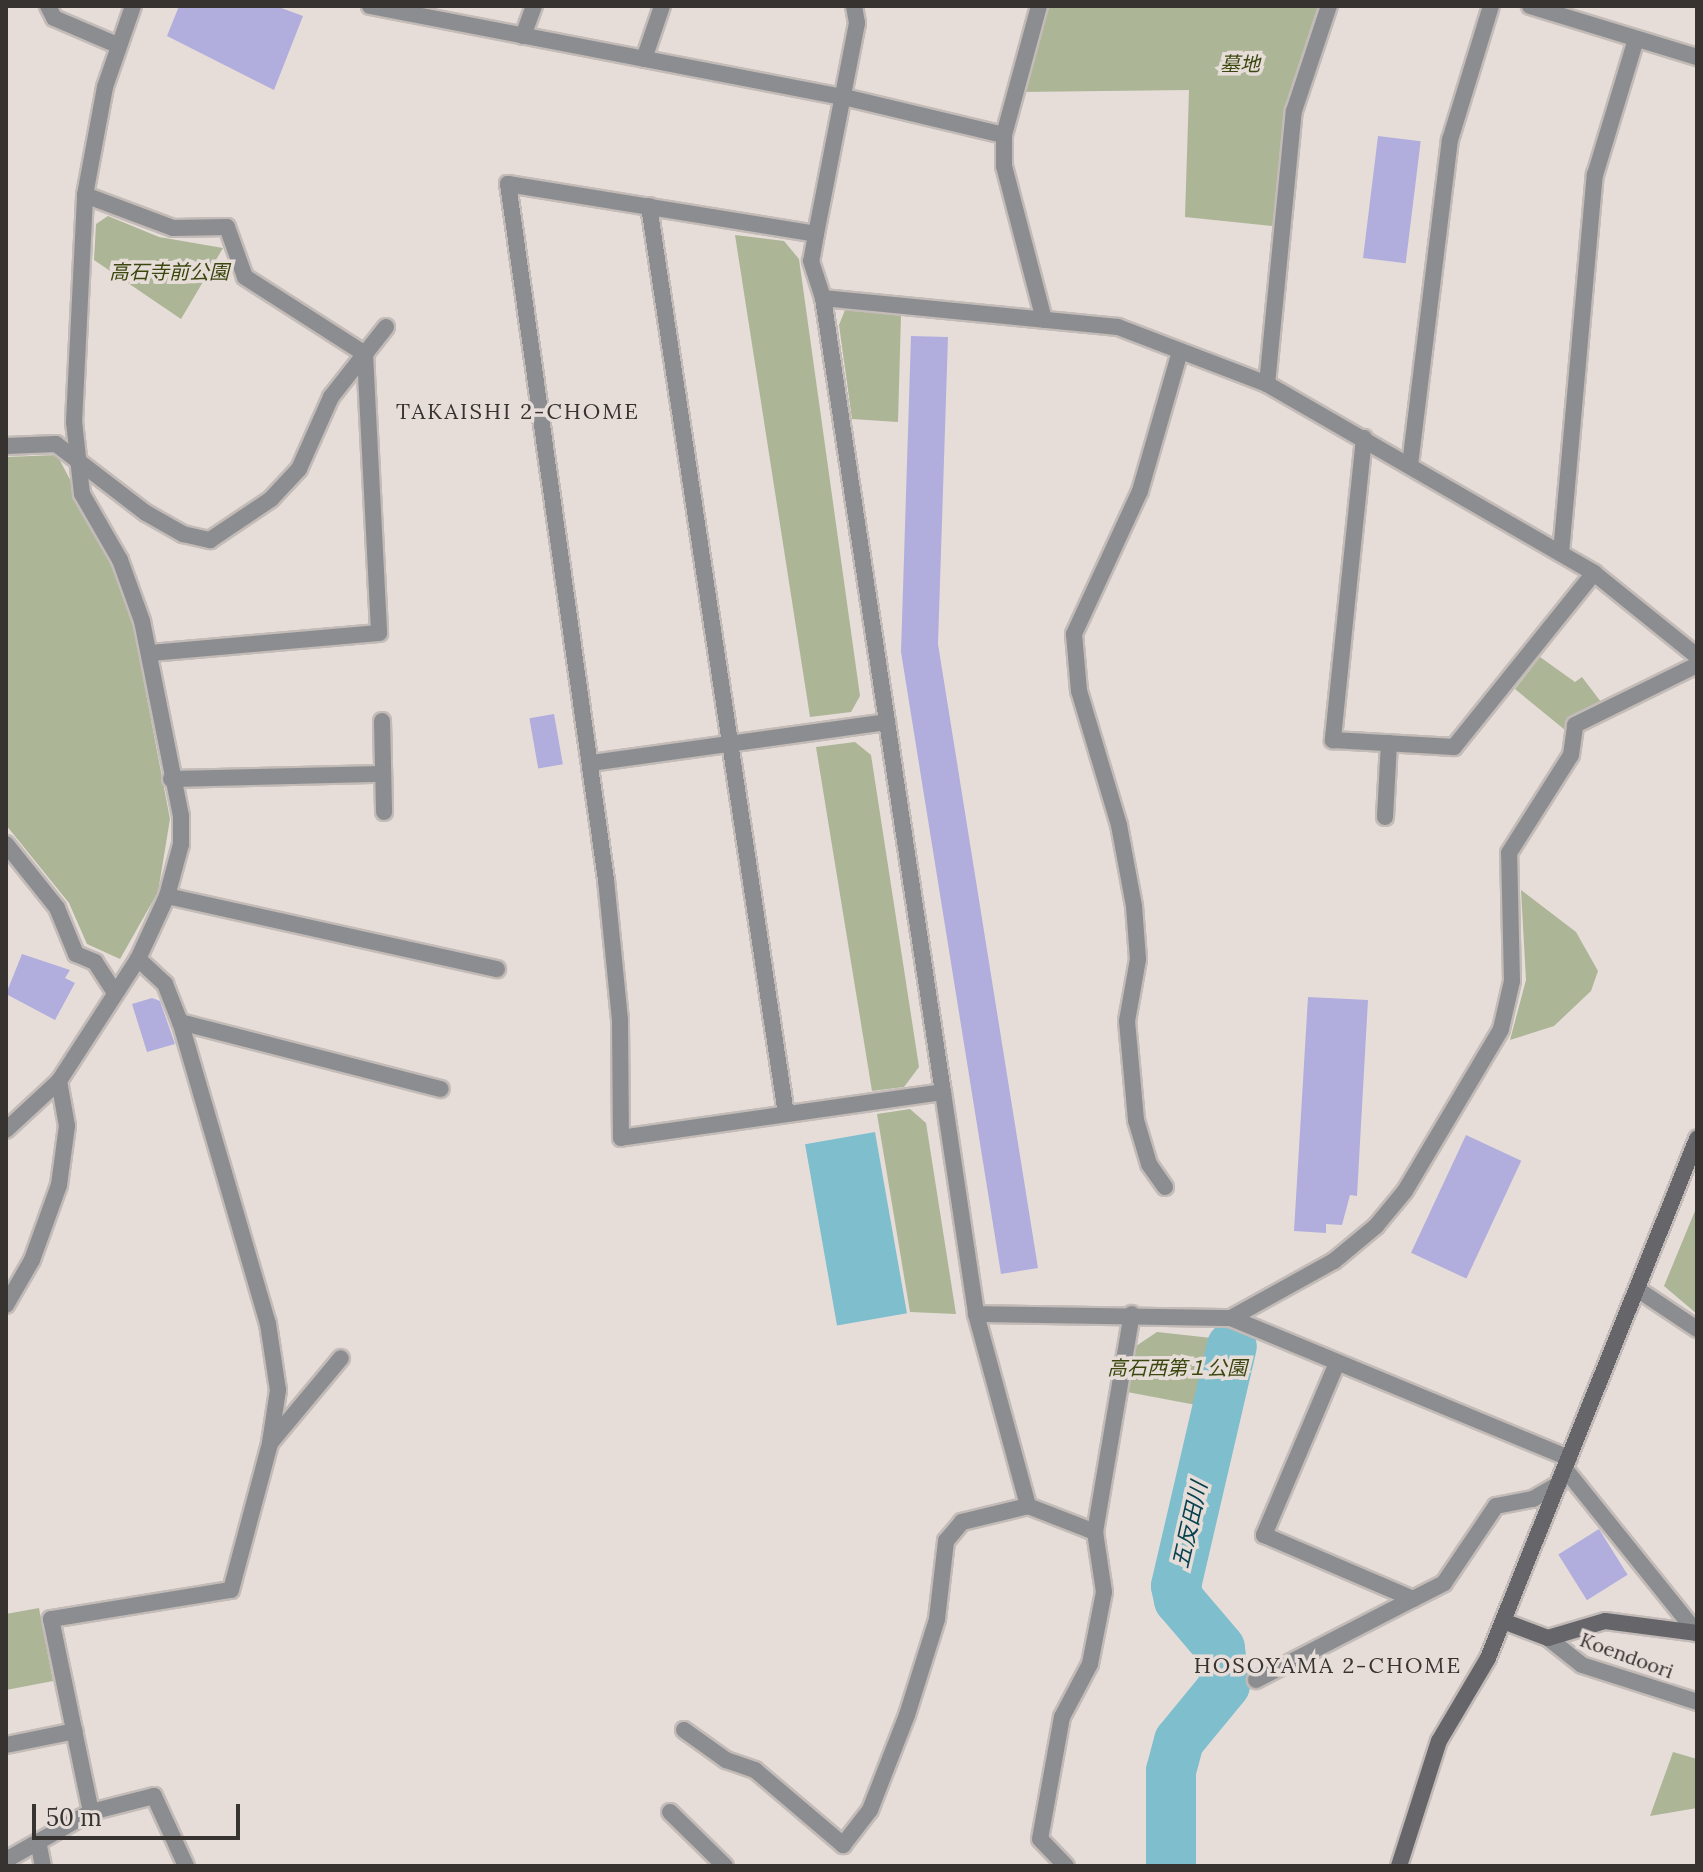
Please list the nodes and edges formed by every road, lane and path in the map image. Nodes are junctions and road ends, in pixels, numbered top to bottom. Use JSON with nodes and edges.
{"nodes":[{"id":1,"x":48,"y":6,"type":"edge"},
{"id":2,"x":133,"y":6,"type":"edge"},
{"id":3,"x":370,"y":6,"type":"edge"},
{"id":4,"x":534,"y":6,"type":"edge"},
{"id":5,"x":662,"y":6,"type":"edge"},
{"id":6,"x":854,"y":6,"type":"edge"},
{"id":7,"x":1039,"y":6,"type":"edge"},
{"id":8,"x":1329,"y":6,"type":"edge"},
{"id":9,"x":1491,"y":6,"type":"edge"},
{"id":10,"x":1530,"y":6,"type":"edge"},
{"id":11,"x":394,"y":8,"type":"edge"},
{"id":12,"x":523,"y":36,"type":"junction"},
{"id":13,"x":1636,"y":39,"type":"junction"},
{"id":14,"x":117,"y":45,"type":"junction"},
{"id":15,"x":1697,"y":57,"type":"edge"},
{"id":16,"x":644,"y":59,"type":"junction"},
{"id":17,"x":844,"y":97,"type":"junction"},
{"id":18,"x":1004,"y":135,"type":"junction"},
{"id":19,"x":85,"y":195,"type":"junction"},
{"id":20,"x":649,"y":206,"type":"junction"},
{"id":21,"x":816,"y":234,"type":"junction"},
{"id":22,"x":823,"y":298,"type":"junction"},
{"id":23,"x":1044,"y":320,"type":"junction"},
{"id":24,"x":386,"y":327,"type":"dead end"},
{"id":25,"x":365,"y":354,"type":"junction"},
{"id":26,"x":1179,"y":355,"type":"junction"},
{"id":27,"x":1267,"y":384,"type":"junction"},
{"id":28,"x":1364,"y":438,"type":"junction"},
{"id":29,"x":6,"y":446,"type":"edge"},
{"id":30,"x":77,"y":461,"type":"junction"},
{"id":31,"x":1410,"y":465,"type":"junction"},
{"id":32,"x":1561,"y":553,"type":"junction"},
{"id":33,"x":1594,"y":573,"type":"junction"},
{"id":34,"x":150,"y":653,"type":"junction"},
{"id":35,"x":1697,"y":656,"type":"edge"},
{"id":36,"x":1697,"y":665,"type":"edge"},
{"id":37,"x":382,"y":721,"type":"dead end"},
{"id":38,"x":887,"y":722,"type":"junction"},
{"id":39,"x":1389,"y":743,"type":"junction"},
{"id":40,"x":730,"y":744,"type":"junction"},
{"id":41,"x":591,"y":763,"type":"junction"},
{"id":42,"x":383,"y":774,"type":"junction"},
{"id":43,"x":171,"y":779,"type":"junction"},
{"id":44,"x":384,"y":812,"type":"dead end"},
{"id":45,"x":1385,"y":817,"type":"dead end"},
{"id":46,"x":10,"y":852,"type":"edge"},
{"id":47,"x":167,"y":896,"type":"junction"},
{"id":48,"x":138,"y":959,"type":"junction"},
{"id":49,"x":497,"y":969,"type":"dead end"},
{"id":50,"x":113,"y":990,"type":"junction"},
{"id":51,"x":180,"y":1022,"type":"junction"},
{"id":52,"x":59,"y":1081,"type":"junction"},
{"id":53,"x":441,"y":1089,"type":"dead end"},
{"id":54,"x":943,"y":1092,"type":"junction"},
{"id":55,"x":786,"y":1114,"type":"junction"},
{"id":56,"x":6,"y":1130,"type":"edge"},
{"id":57,"x":1697,"y":1139,"type":"edge"},
{"id":58,"x":1697,"y":1176,"type":"edge"},
{"id":59,"x":1680,"y":1183,"type":"junction"},
{"id":60,"x":1165,"y":1187,"type":"dead end"},
{"id":61,"x":1637,"y":1289,"type":"junction"},
{"id":62,"x":6,"y":1305,"type":"edge"},
{"id":63,"x":976,"y":1314,"type":"junction"},
{"id":64,"x":1132,"y":1314,"type":"junction"},
{"id":65,"x":1231,"y":1318,"type":"junction"},
{"id":66,"x":1697,"y":1329,"type":"edge"},
{"id":67,"x":341,"y":1358,"type":"dead end"},
{"id":68,"x":1337,"y":1363,"type":"junction"},
{"id":69,"x":270,"y":1443,"type":"junction"},
{"id":70,"x":1564,"y":1470,"type":"junction"},
{"id":71,"x":1028,"y":1506,"type":"junction"},
{"id":72,"x":1095,"y":1532,"type":"junction"},
{"id":73,"x":1413,"y":1599,"type":"junction"},
{"id":74,"x":1503,"y":1621,"type":"junction"},
{"id":75,"x":1697,"y":1633,"type":"edge"},
{"id":76,"x":1548,"y":1638,"type":"junction"},
{"id":77,"x":1256,"y":1680,"type":"dead end"},
{"id":78,"x":1697,"y":1702,"type":"edge"},
{"id":79,"x":684,"y":1730,"type":"dead end"},
{"id":80,"x":75,"y":1731,"type":"junction"},
{"id":81,"x":6,"y":1745,"type":"edge"},
{"id":82,"x":91,"y":1812,"type":"junction"},
{"id":83,"x":670,"y":1812,"type":"dead end"},
{"id":84,"x":39,"y":1846,"type":"junction"},
{"id":85,"x":6,"y":1860,"type":"edge"},
{"id":86,"x":43,"y":1866,"type":"edge"},
{"id":87,"x":186,"y":1866,"type":"edge"},
{"id":88,"x":725,"y":1866,"type":"edge"},
{"id":89,"x":1066,"y":1866,"type":"edge"},
{"id":90,"x":1399,"y":1866,"type":"edge"}],
"edges":[{"from":1,"to":14,"type":"street"},
{"from":2,"to":14,"type":"street"},
{"from":3,"to":11,"type":"street"},
{"from":4,"to":12,"type":"street"},
{"from":5,"to":16,"type":"street"},
{"from":6,"to":17,"type":"street"},
{"from":7,"to":18,"type":"street"},
{"from":8,"to":27,"type":"street"},
{"from":9,"to":31,"type":"street"},
{"from":10,"to":13,"type":"street"},
{"from":11,"to":12,"type":"street"},
{"from":12,"to":16,"type":"street"},
{"from":13,"to":15,"type":"street"},
{"from":13,"to":32,"type":"street"},
{"from":14,"to":19,"type":"street"},
{"from":16,"to":17,"type":"street"},
{"from":17,"to":18,"type":"street"},
{"from":17,"to":21,"type":"street"},
{"from":18,"to":23,"type":"street"},
{"from":19,"to":25,"type":"street"},
{"from":19,"to":30,"type":"street"},
{"from":20,"to":21,"type":"street"},
{"from":20,"to":40,"type":"street"},
{"from":20,"to":41,"type":"street"},
{"from":21,"to":22,"type":"street"},
{"from":22,"to":23,"type":"street"},
{"from":22,"to":38,"type":"street"},
{"from":23,"to":26,"type":"street"},
{"from":24,"to":25,"type":"street"},
{"from":25,"to":30,"type":"street"},
{"from":25,"to":34,"type":"street"},
{"from":26,"to":27,"type":"street"},
{"from":26,"to":60,"type":"street"},
{"from":27,"to":28,"type":"street"},
{"from":28,"to":31,"type":"street"},
{"from":28,"to":39,"type":"street"},
{"from":29,"to":30,"type":"street"},
{"from":30,"to":34,"type":"street"},
{"from":31,"to":32,"type":"street"},
{"from":32,"to":33,"type":"street"},
{"from":33,"to":35,"type":"street"},
{"from":33,"to":39,"type":"street"},
{"from":34,"to":43,"type":"street"},
{"from":36,"to":65,"type":"street"},
{"from":37,"to":42,"type":"street"},
{"from":38,"to":40,"type":"street"},
{"from":38,"to":54,"type":"street"},
{"from":39,"to":45,"type":"street"},
{"from":40,"to":41,"type":"street"},
{"from":40,"to":55,"type":"street"},
{"from":41,"to":55,"type":"street"},
{"from":42,"to":43,"type":"street"},
{"from":42,"to":44,"type":"street"},
{"from":43,"to":47,"type":"street"},
{"from":46,"to":50,"type":"street"},
{"from":47,"to":48,"type":"street"},
{"from":47,"to":49,"type":"street"},
{"from":48,"to":50,"type":"street"},
{"from":48,"to":51,"type":"street"},
{"from":50,"to":52,"type":"street"},
{"from":51,"to":53,"type":"street"},
{"from":51,"to":69,"type":"street"},
{"from":52,"to":56,"type":"street"},
{"from":52,"to":62,"type":"street"},
{"from":54,"to":55,"type":"street"},
{"from":54,"to":63,"type":"street"},
{"from":57,"to":59,"type":"street"},
{"from":58,"to":59,"type":"street"},
{"from":59,"to":61,"type":"street"},
{"from":61,"to":66,"type":"street"},
{"from":61,"to":70,"type":"street"},
{"from":63,"to":64,"type":"street"},
{"from":63,"to":71,"type":"street"},
{"from":64,"to":65,"type":"street"},
{"from":64,"to":72,"type":"street"},
{"from":65,"to":68,"type":"street"},
{"from":67,"to":69,"type":"street"},
{"from":68,"to":70,"type":"street"},
{"from":68,"to":73,"type":"street"},
{"from":69,"to":80,"type":"street"},
{"from":70,"to":73,"type":"street"},
{"from":70,"to":74,"type":"street"},
{"from":70,"to":75,"type":"street"},
{"from":71,"to":72,"type":"street"},
{"from":71,"to":79,"type":"street"},
{"from":72,"to":89,"type":"street"},
{"from":73,"to":77,"type":"street"},
{"from":74,"to":76,"type":"street"},
{"from":74,"to":90,"type":"street"},
{"from":75,"to":76,"type":"street"},
{"from":76,"to":78,"type":"street","name":"Koendoori"},
{"from":80,"to":81,"type":"street"},
{"from":80,"to":82,"type":"street"},
{"from":82,"to":84,"type":"street"},
{"from":82,"to":87,"type":"street"},
{"from":83,"to":88,"type":"street"},
{"from":84,"to":85,"type":"street"},
{"from":84,"to":86,"type":"street"}]}
